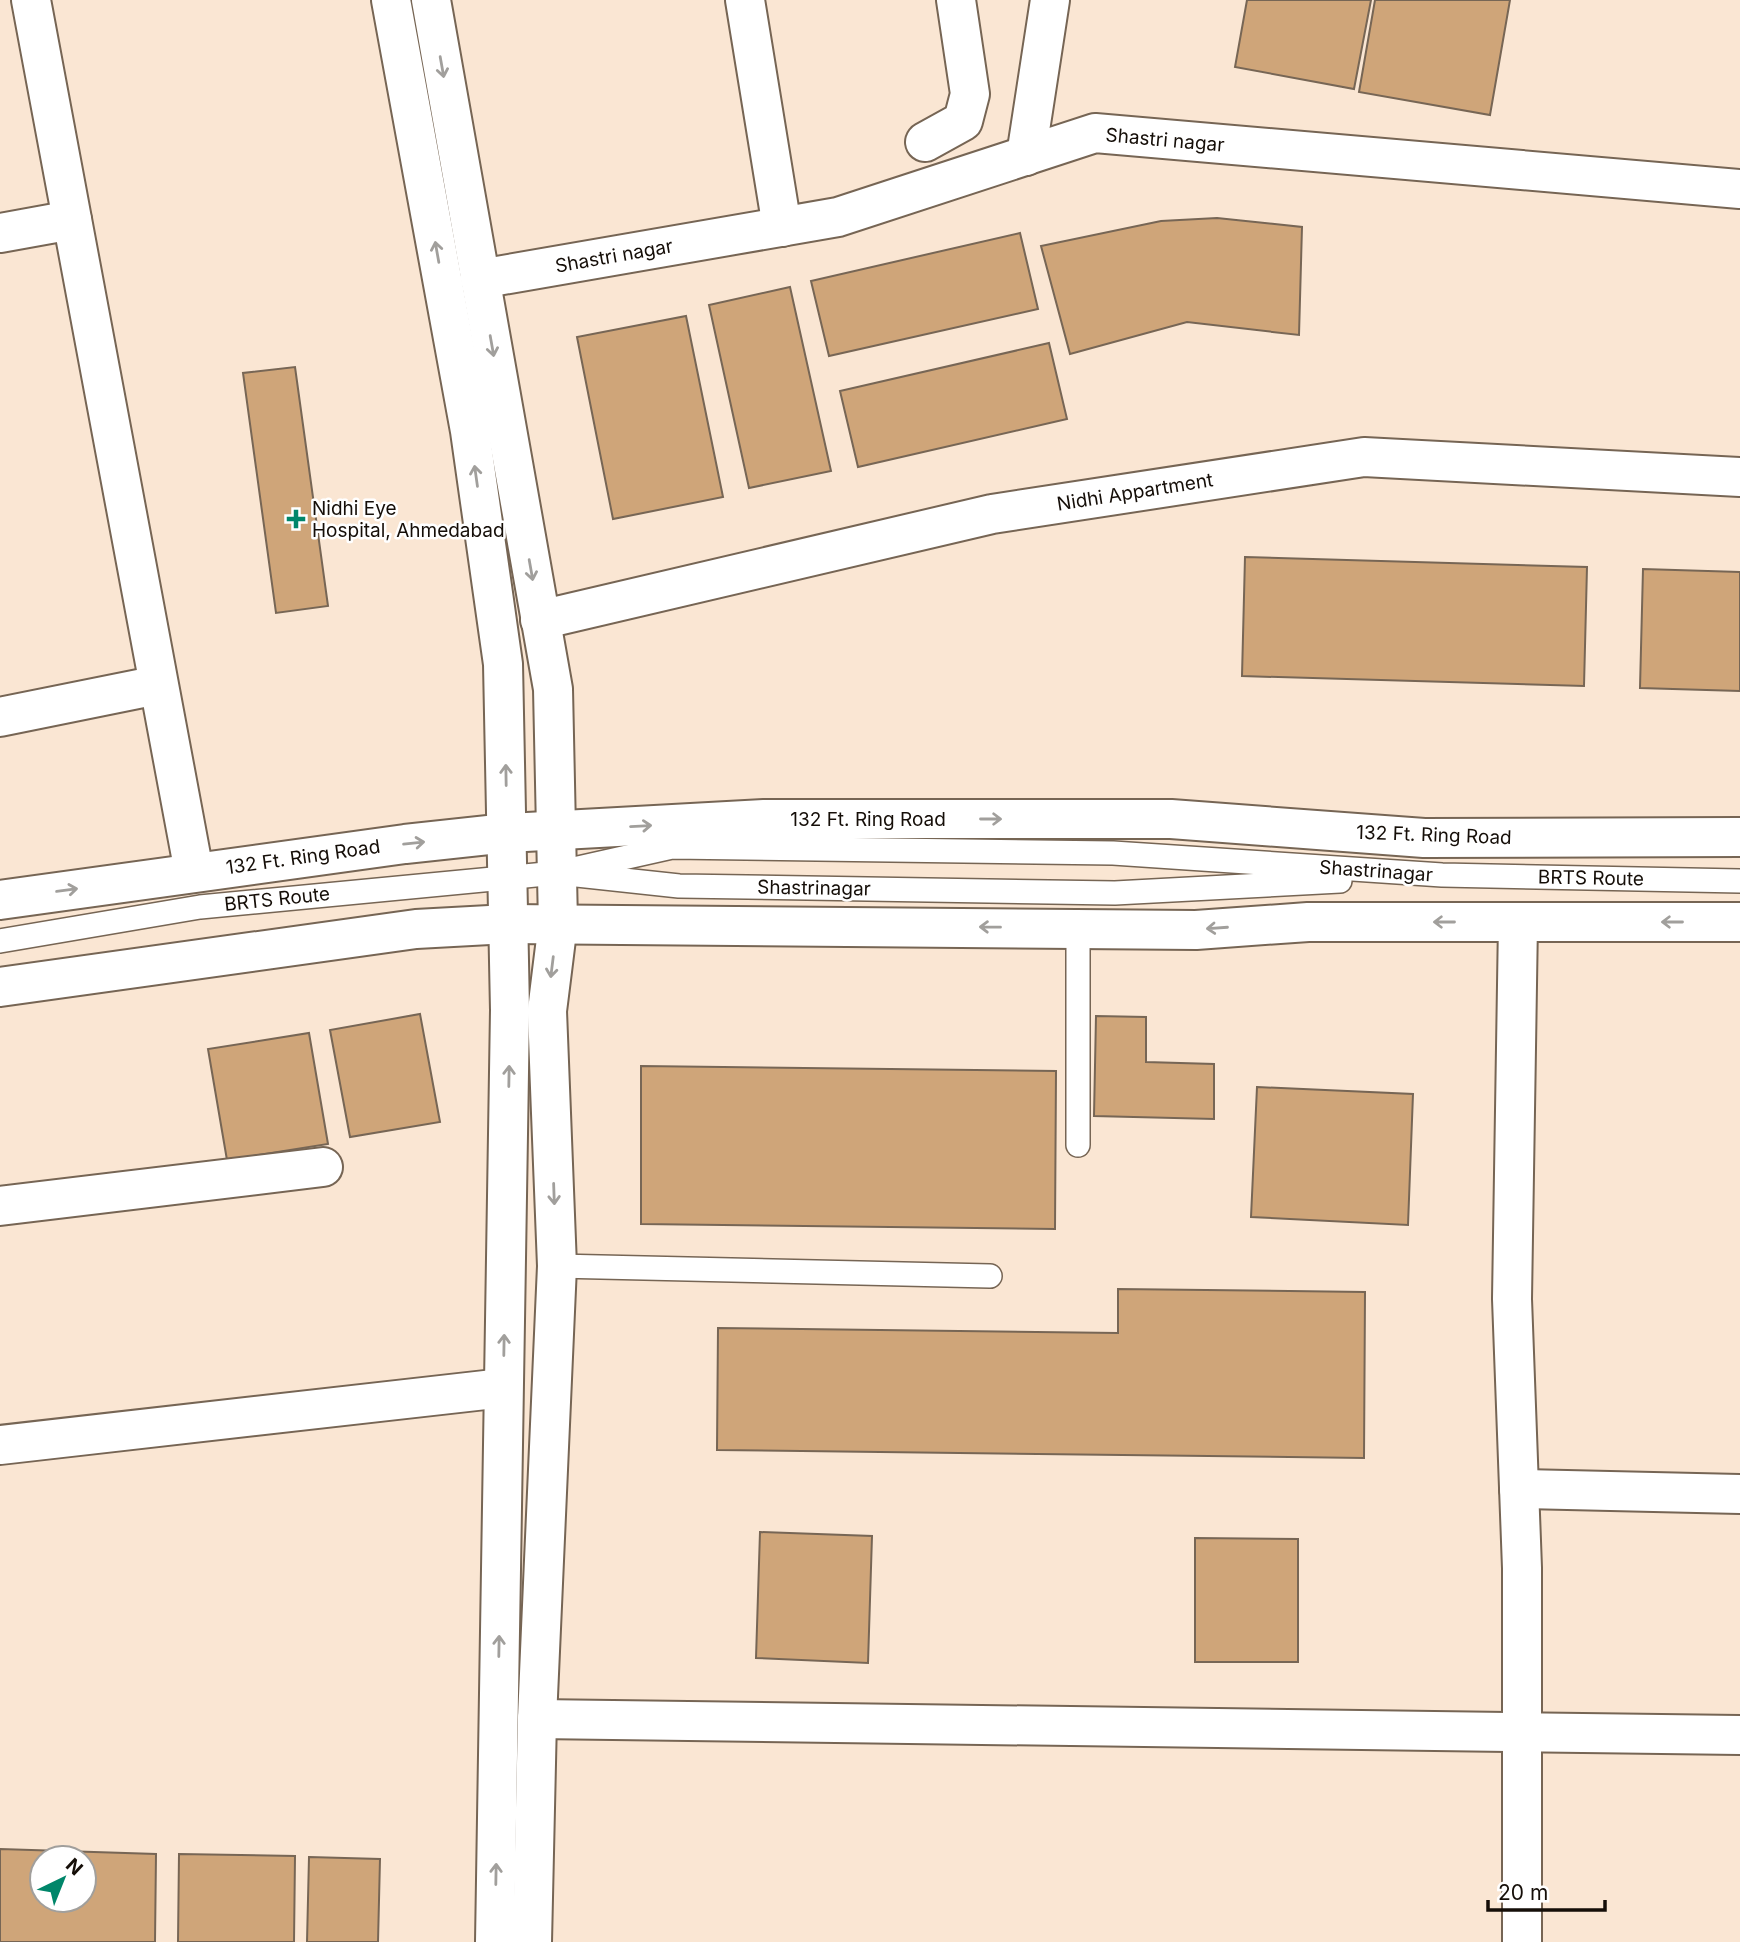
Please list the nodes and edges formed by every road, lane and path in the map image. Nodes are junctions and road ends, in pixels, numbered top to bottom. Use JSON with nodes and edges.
{"nodes":[{"id":1,"x":31,"y":0,"type":"edge"},
{"id":2,"x":391,"y":0,"type":"edge"},
{"id":3,"x":430,"y":0,"type":"edge"},
{"id":4,"x":745,"y":0,"type":"edge"},
{"id":5,"x":956,"y":0,"type":"edge"},
{"id":6,"x":1050,"y":0,"type":"edge"},
{"id":7,"x":925,"y":142,"type":"dead end"},
{"id":8,"x":1026,"y":156,"type":"junction"},
{"id":9,"x":1740,"y":189,"type":"edge"},
{"id":10,"x":72,"y":220,"type":"junction"},
{"id":11,"x":782,"y":227,"type":"junction"},
{"id":12,"x":0,"y":233,"type":"edge"},
{"id":13,"x":480,"y":279,"type":"junction"},
{"id":14,"x":1740,"y":477,"type":"edge"},
{"id":15,"x":540,"y":620,"type":"junction"},
{"id":16,"x":158,"y":685,"type":"junction"},
{"id":17,"x":0,"y":717,"type":"edge"},
{"id":18,"x":555,"y":830,"type":"junction"},
{"id":19,"x":507,"y":833,"type":"junction"},
{"id":20,"x":1740,"y":837,"type":"edge"},
{"id":21,"x":194,"y":872,"type":"junction"},
{"id":22,"x":556,"y":873,"type":"junction"},
{"id":23,"x":1442,"y":875,"type":"junction"},
{"id":24,"x":507,"y":877,"type":"junction"},
{"id":25,"x":1740,"y":881,"type":"edge"},
{"id":26,"x":0,"y":900,"type":"edge"},
{"id":27,"x":1518,"y":922,"type":"junction"},
{"id":28,"x":1740,"y":922,"type":"edge"},
{"id":29,"x":558,"y":923,"type":"junction"},
{"id":30,"x":508,"y":924,"type":"junction"},
{"id":31,"x":1078,"y":928,"type":"junction"},
{"id":32,"x":0,"y":941,"type":"edge"},
{"id":33,"x":0,"y":987,"type":"edge"},
{"id":34,"x":1078,"y":1145,"type":"dead end"},
{"id":35,"x":323,"y":1167,"type":"dead end"},
{"id":36,"x":0,"y":1206,"type":"edge"},
{"id":37,"x":557,"y":1266,"type":"junction"},
{"id":38,"x":990,"y":1276,"type":"dead end"},
{"id":39,"x":503,"y":1388,"type":"junction"},
{"id":40,"x":0,"y":1445,"type":"edge"},
{"id":41,"x":1520,"y":1489,"type":"junction"},
{"id":42,"x":1740,"y":1494,"type":"edge"},
{"id":43,"x":537,"y":1719,"type":"junction"},
{"id":44,"x":1523,"y":1731,"type":"junction"},
{"id":45,"x":1740,"y":1735,"type":"edge"},
{"id":46,"x":495,"y":1942,"type":"edge"},
{"id":47,"x":532,"y":1942,"type":"edge"},
{"id":48,"x":1522,"y":1942,"type":"edge"}],
"edges":[{"from":1,"to":10,"type":"street"},
{"from":19,"to":2,"type":"street","one_way":true},
{"from":3,"to":13,"type":"street","one_way":true},
{"from":4,"to":11,"type":"street"},
{"from":5,"to":7,"type":"street"},
{"from":6,"to":8,"type":"street"},
{"from":8,"to":9,"type":"street","name":"Shastri nagar"},
{"from":8,"to":11,"type":"street","name":"Shastri nagar"},
{"from":10,"to":12,"type":"street"},
{"from":10,"to":16,"type":"street"},
{"from":11,"to":13,"type":"street","name":"Shastri nagar"},
{"from":13,"to":15,"type":"street","one_way":true},
{"from":14,"to":15,"type":"street","name":"Nidhi Appartment"},
{"from":15,"to":18,"type":"street"},
{"from":16,"to":17,"type":"street"},
{"from":16,"to":21,"type":"street"},
{"from":18,"to":19,"type":"street","name":"132 Ft. Ring Road"},
{"from":18,"to":20,"type":"street","name":"132 Ft. Ring Road","one_way":true},
{"from":18,"to":22,"type":"street"},
{"from":21,"to":19,"type":"street","name":"132 Ft. Ring Road","one_way":true},
{"from":19,"to":24,"type":"street"},
{"from":26,"to":21,"type":"street","name":"132 Ft. Ring Road","one_way":true},
{"from":22,"to":23,"type":"lane","name":"Shastrinagar"},
{"from":22,"to":23,"type":"lane","name":"Shastrinagar"},
{"from":22,"to":24,"type":"lane","name":"BRTS Route"},
{"from":22,"to":29,"type":"street"},
{"from":23,"to":25,"type":"lane","name":"BRTS Route"},
{"from":24,"to":30,"type":"street"},
{"from":24,"to":32,"type":"lane","name":"BRTS Route"},
{"from":28,"to":27,"type":"street","one_way":true},
{"from":27,"to":31,"type":"street","one_way":true},
{"from":27,"to":41,"type":"street"},
{"from":29,"to":30,"type":"street"},
{"from":31,"to":29,"type":"street","one_way":true},
{"from":29,"to":37,"type":"street","one_way":true},
{"from":30,"to":33,"type":"street"},
{"from":39,"to":30,"type":"street","one_way":true},
{"from":31,"to":34,"type":"lane"},
{"from":35,"to":36,"type":"street"},
{"from":37,"to":38,"type":"lane"},
{"from":37,"to":43,"type":"street"},
{"from":39,"to":40,"type":"street"},
{"from":46,"to":39,"type":"street","one_way":true},
{"from":41,"to":42,"type":"street"},
{"from":41,"to":44,"type":"street"},
{"from":43,"to":44,"type":"street"},
{"from":43,"to":47,"type":"street"},
{"from":44,"to":45,"type":"street"},
{"from":44,"to":48,"type":"street"}]}
